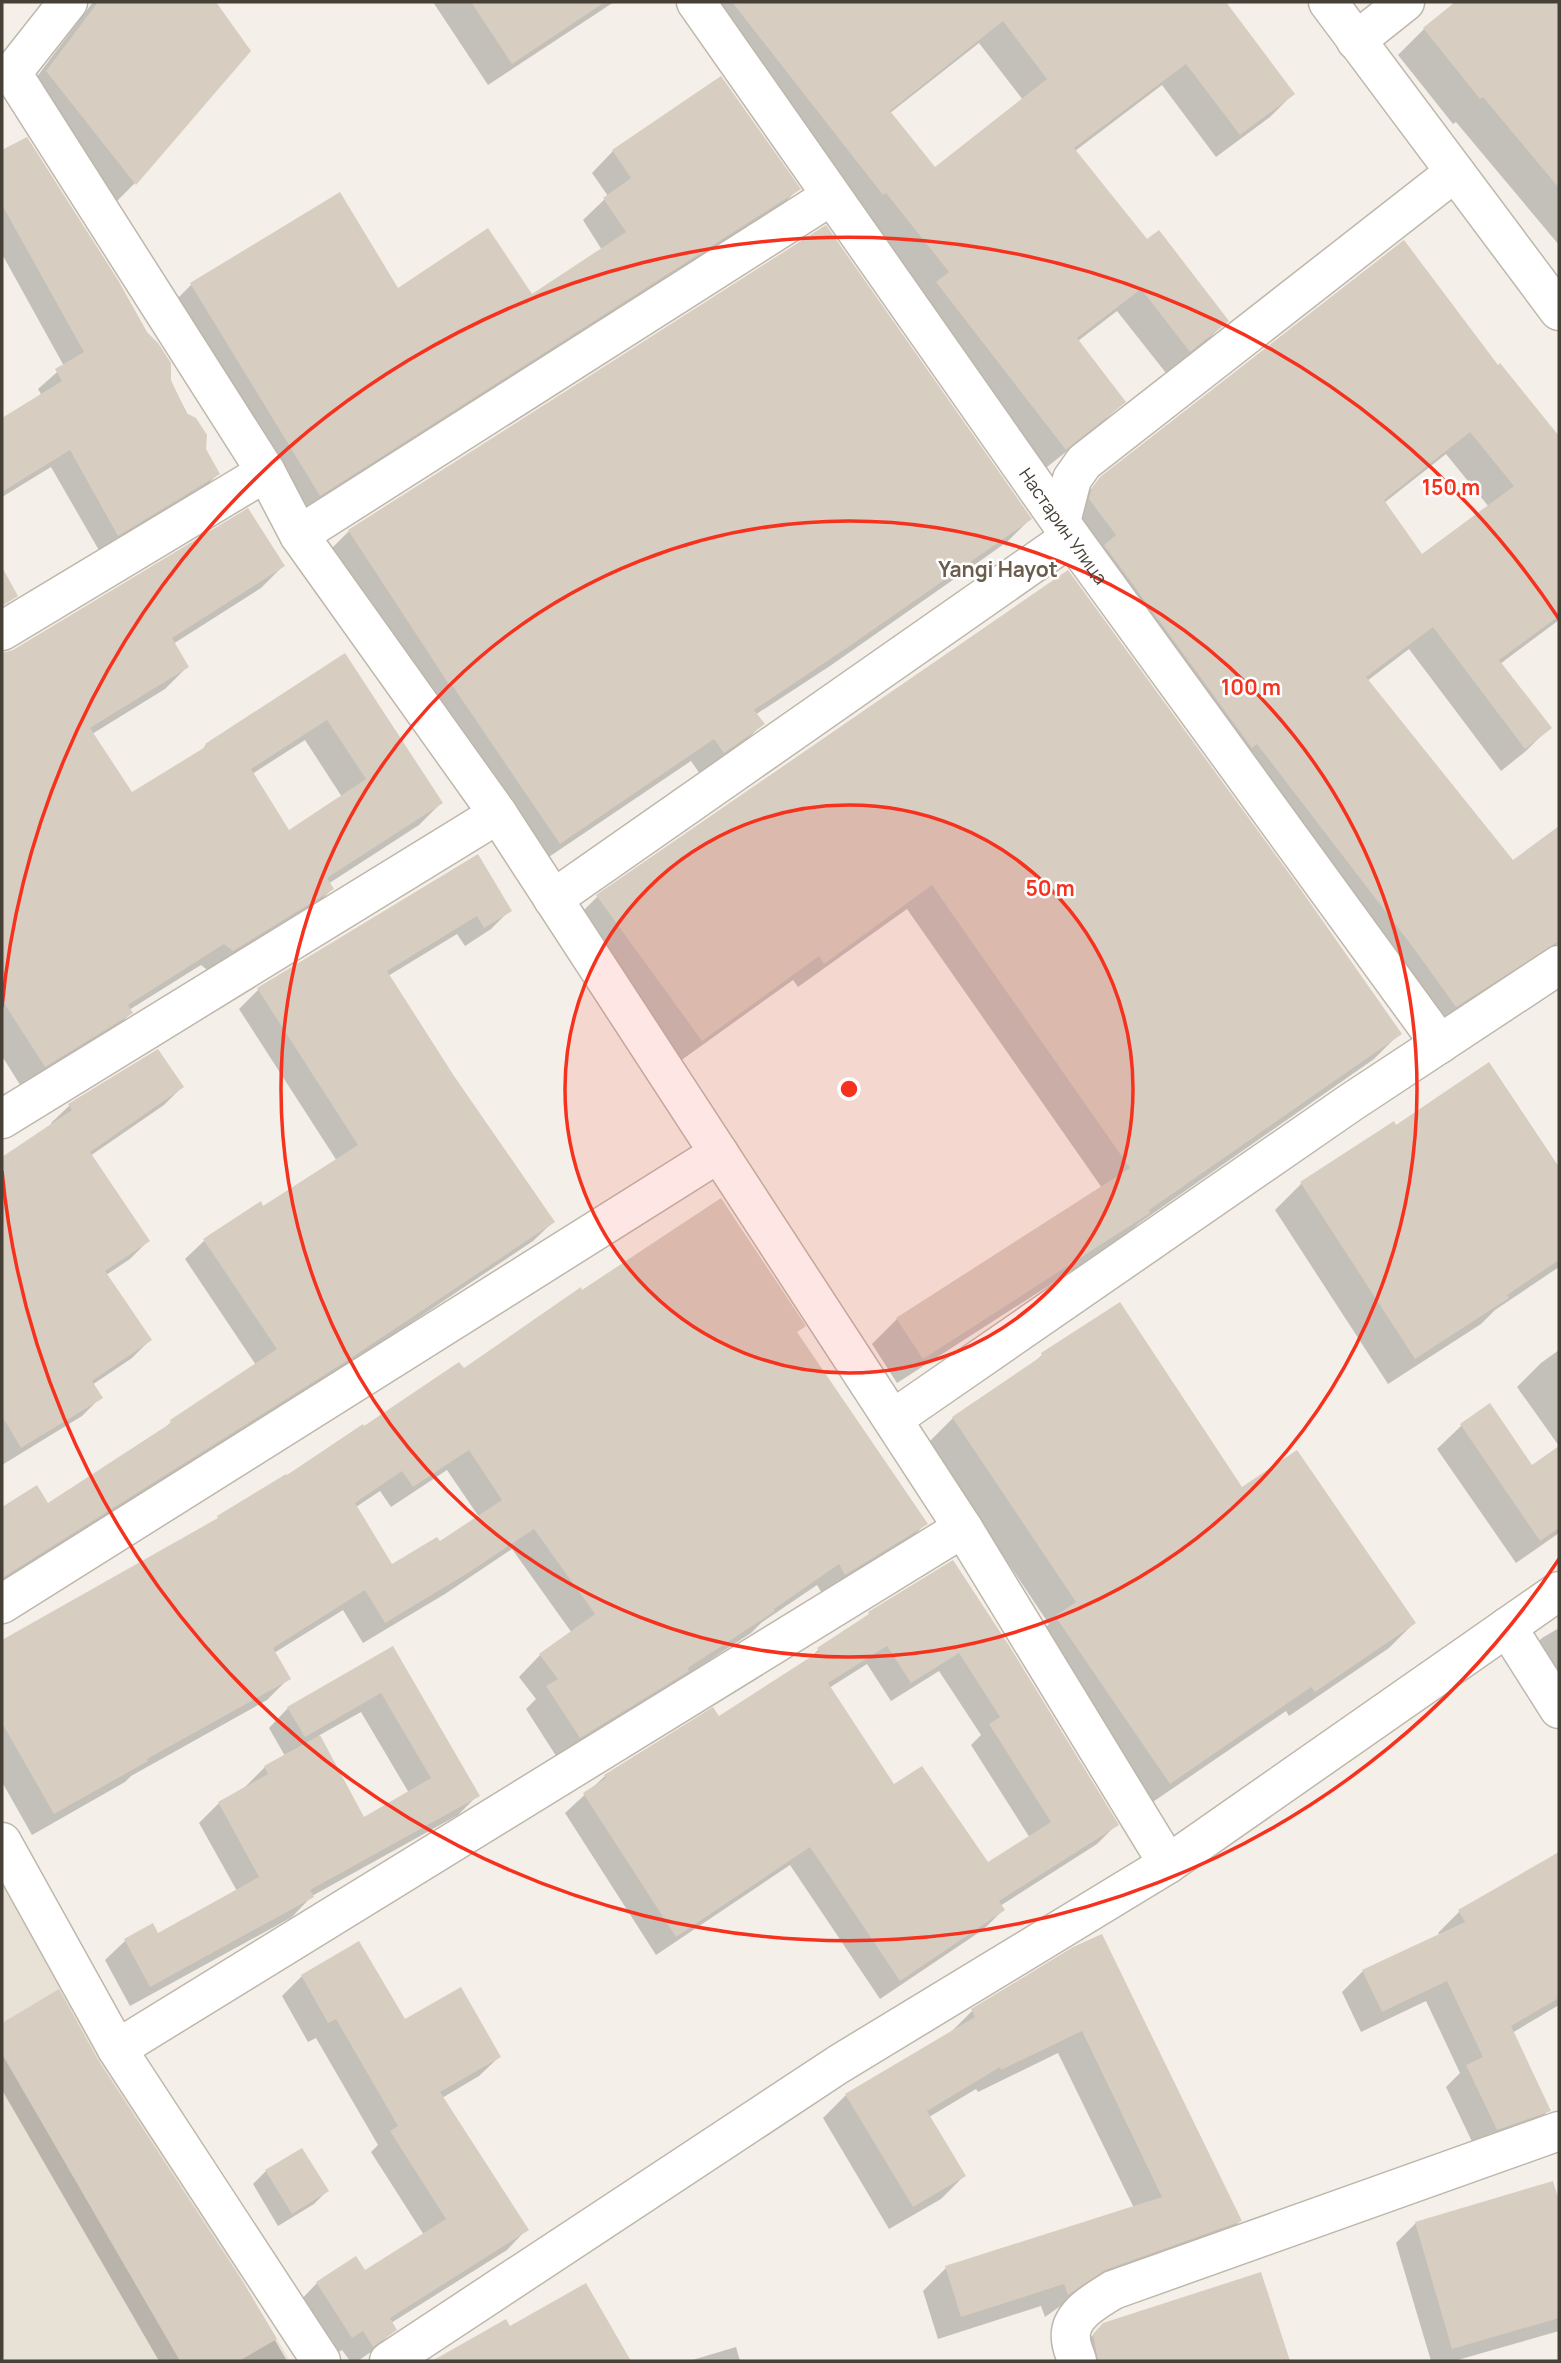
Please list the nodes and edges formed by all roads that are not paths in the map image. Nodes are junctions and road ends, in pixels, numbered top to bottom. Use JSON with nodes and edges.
{"nodes":[{"id":1,"x":68,"y":2,"type":"edge"},
{"id":2,"x":696,"y":2,"type":"edge"},
{"id":3,"x":1328,"y":2,"type":"edge"},
{"id":4,"x":1405,"y":2,"type":"edge"},
{"id":5,"x":1356,"y":40,"type":"junction"},
{"id":6,"x":7,"y":79,"type":"edge"},
{"id":7,"x":1455,"y":172,"type":"junction"},
{"id":8,"x":831,"y":196,"type":"junction"},
{"id":9,"x":1559,"y":311,"type":"edge"},
{"id":10,"x":266,"y":472,"type":"junction"},
{"id":11,"x":1066,"y":529,"type":"junction"},
{"id":12,"x":299,"y":535,"type":"junction"},
{"id":13,"x":2,"y":631,"type":"edge"},
{"id":14,"x":498,"y":814,"type":"junction"},
{"id":15,"x":554,"y":900,"type":"junction"},
{"id":16,"x":1559,"y":965,"type":"edge"},
{"id":17,"x":1440,"y":1044,"type":"junction"},
{"id":18,"x":2,"y":1119,"type":"edge"},
{"id":19,"x":719,"y":1153,"type":"junction"},
{"id":20,"x":893,"y":1419,"type":"junction"},
{"id":21,"x":963,"y":1528,"type":"junction"},
{"id":22,"x":1559,"y":1591,"type":"edge"},
{"id":23,"x":2,"y":1604,"type":"edge"},
{"id":24,"x":1507,"y":1627,"type":"junction"},
{"id":25,"x":1559,"y":1709,"type":"edge"},
{"id":26,"x":2,"y":1842,"type":"edge"},
{"id":27,"x":1168,"y":1864,"type":"junction"},
{"id":28,"x":117,"y":2049,"type":"junction"},
{"id":29,"x":1559,"y":2131,"type":"edge"},
{"id":30,"x":321,"y":2361,"type":"edge"},
{"id":31,"x":389,"y":2361,"type":"edge"},
{"id":32,"x":1077,"y":2361,"type":"edge"}],
"edges":[{"from":1,"to":6,"type":"street"},
{"from":2,"to":8,"type":"street","name":"Настарин Улица"},
{"from":3,"to":5,"type":"street"},
{"from":4,"to":5,"type":"street"},
{"from":5,"to":7,"type":"street"},
{"from":6,"to":10,"type":"street"},
{"from":7,"to":9,"type":"street"},
{"from":7,"to":11,"type":"street"},
{"from":8,"to":11,"type":"street","name":"Настарин Улица"},
{"from":8,"to":12,"type":"street"},
{"from":10,"to":12,"type":"street"},
{"from":10,"to":13,"type":"street"},
{"from":11,"to":15,"type":"street"},
{"from":11,"to":17,"type":"street","name":"Настарин Улица"},
{"from":12,"to":14,"type":"street"},
{"from":14,"to":15,"type":"street"},
{"from":14,"to":18,"type":"street"},
{"from":15,"to":19,"type":"street"},
{"from":16,"to":17,"type":"street"},
{"from":17,"to":20,"type":"street"},
{"from":19,"to":20,"type":"street"},
{"from":19,"to":23,"type":"street"},
{"from":20,"to":21,"type":"street"},
{"from":21,"to":27,"type":"street"},
{"from":21,"to":28,"type":"street"},
{"from":22,"to":24,"type":"street"},
{"from":24,"to":25,"type":"street"},
{"from":24,"to":27,"type":"street"},
{"from":26,"to":28,"type":"street"},
{"from":27,"to":31,"type":"street"},
{"from":28,"to":30,"type":"street"},
{"from":29,"to":32,"type":"street"}]}
